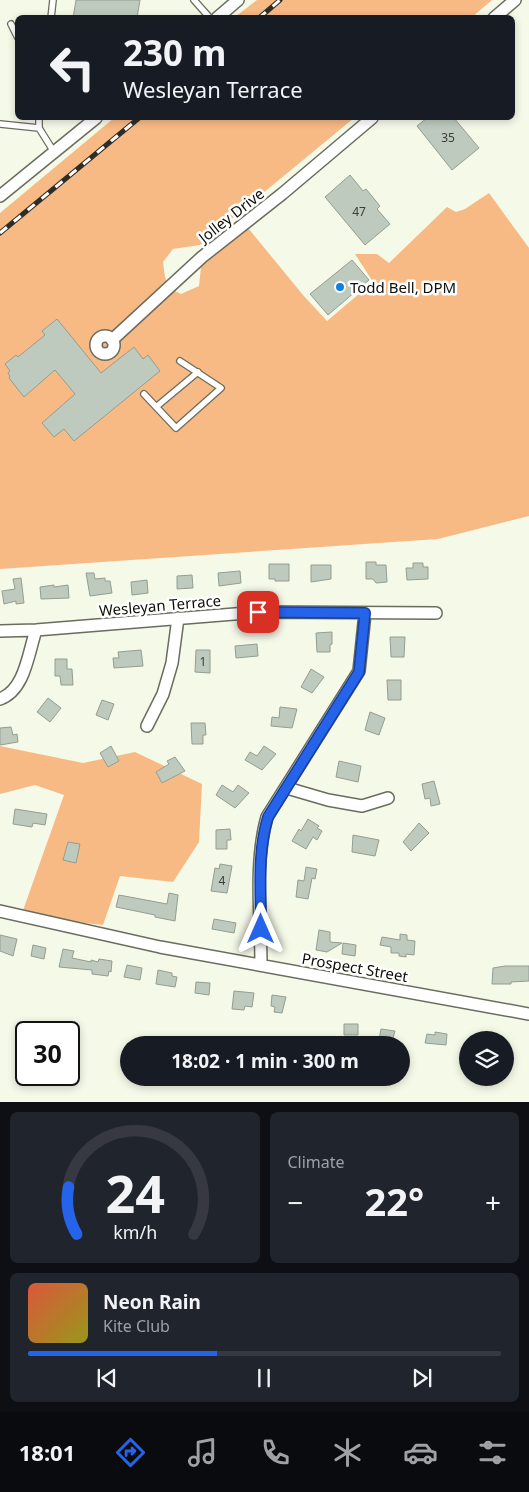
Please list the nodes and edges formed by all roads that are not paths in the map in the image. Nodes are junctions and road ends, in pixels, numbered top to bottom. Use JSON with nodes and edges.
{"nodes":[{"id":1,"x":53,"y":0,"type":"edge"},
{"id":2,"x":194,"y":0,"type":"edge"},
{"id":3,"x":238,"y":0,"type":"edge"},
{"id":4,"x":515,"y":0,"type":"edge"},
{"id":5,"x":51,"y":15,"type":"edge"},
{"id":6,"x":207,"y":15,"type":"edge"},
{"id":7,"x":220,"y":15,"type":"edge"},
{"id":8,"x":498,"y":15,"type":"edge"},
{"id":9,"x":11,"y":24,"type":"dead end"},
{"id":10,"x":15,"y":32,"type":"edge"},
{"id":11,"x":39,"y":120,"type":"edge"},
{"id":12,"x":94,"y":120,"type":"edge"},
{"id":13,"x":370,"y":120,"type":"edge"},
{"id":14,"x":0,"y":124,"type":"edge"},
{"id":15,"x":39,"y":128,"type":"junction"},
{"id":16,"x":54,"y":152,"type":"junction"},
{"id":17,"x":0,"y":196,"type":"edge"},
{"id":18,"x":112,"y":340,"type":"dead end"},
{"id":19,"x":180,"y":362,"type":"dead end"},
{"id":20,"x":198,"y":372,"type":"junction"},
{"id":21,"x":144,"y":394,"type":"dead end"},
{"id":22,"x":156,"y":407,"type":"junction"},
{"id":23,"x":365,"y":613,"type":"junction"},
{"id":24,"x":436,"y":613,"type":"dead end"},
{"id":25,"x":178,"y":618,"type":"junction"},
{"id":26,"x":36,"y":630,"type":"junction"},
{"id":27,"x":0,"y":631,"type":"edge"},
{"id":28,"x":0,"y":699,"type":"edge"},
{"id":29,"x":147,"y":726,"type":"dead end"},
{"id":30,"x":287,"y":788,"type":"junction"},
{"id":31,"x":388,"y":798,"type":"dead end"},
{"id":32,"x":0,"y":911,"type":"edge"},
{"id":33,"x":261,"y":965,"type":"junction"},
{"id":34,"x":529,"y":1014,"type":"edge"}],
"edges":[{"from":1,"to":5,"type":"lane"},
{"from":2,"to":6,"type":"lane"},
{"from":3,"to":7,"type":"street"},
{"from":4,"to":8,"type":"street"},
{"from":9,"to":10,"type":"lane"},
{"from":11,"to":15,"type":"lane"},
{"from":12,"to":16,"type":"street"},
{"from":13,"to":18,"type":"street","name":"Jolley Drive"},
{"from":14,"to":15,"type":"lane"},
{"from":15,"to":16,"type":"lane"},
{"from":16,"to":17,"type":"street"},
{"from":19,"to":20,"type":"lane"},
{"from":20,"to":22,"type":"lane"},
{"from":20,"to":22,"type":"lane"},
{"from":21,"to":22,"type":"lane"},
{"from":23,"to":24,"type":"street","name":"Wesleyan Terrace"},
{"from":23,"to":25,"type":"street","name":"Wesleyan Terrace"},
{"from":23,"to":30,"type":"street"},
{"from":25,"to":26,"type":"street","name":"Wesleyan Terrace"},
{"from":25,"to":29,"type":"street"},
{"from":26,"to":27,"type":"street","name":"Wesleyan Terrace"},
{"from":26,"to":28,"type":"street"},
{"from":30,"to":31,"type":"street"},
{"from":30,"to":33,"type":"street"},
{"from":32,"to":33,"type":"street","name":"Prospect Street"},
{"from":33,"to":34,"type":"street","name":"Prospect Street"}]}
